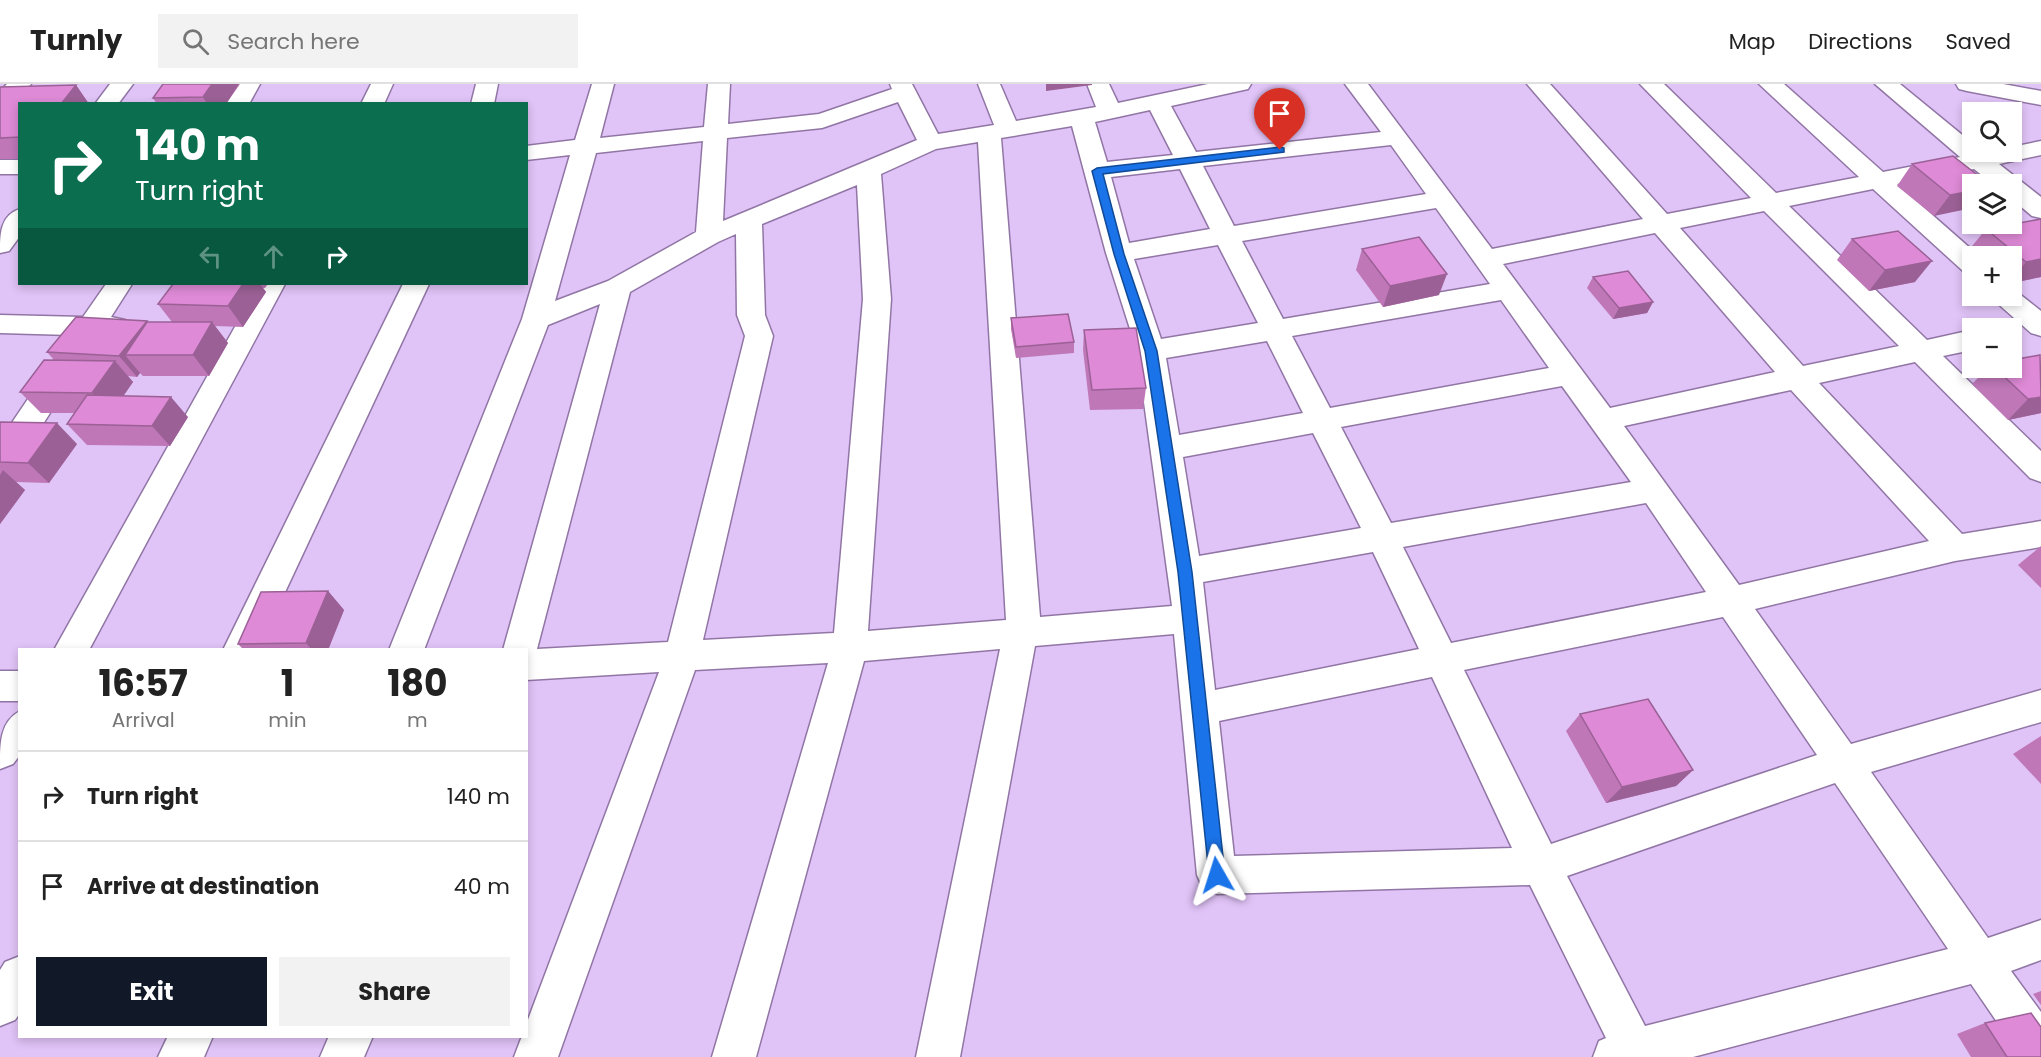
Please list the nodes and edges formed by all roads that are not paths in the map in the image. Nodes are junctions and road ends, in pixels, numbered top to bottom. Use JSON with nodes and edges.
{"nodes":[{"id":1,"x":20,"y":84,"type":"edge"},
{"id":2,"x":122,"y":84,"type":"edge"},
{"id":3,"x":249,"y":84,"type":"edge"},
{"id":4,"x":382,"y":84,"type":"edge"},
{"id":5,"x":487,"y":84,"type":"edge"},
{"id":6,"x":603,"y":84,"type":"edge"},
{"id":7,"x":719,"y":84,"type":"edge"},
{"id":8,"x":989,"y":84,"type":"edge"},
{"id":9,"x":1098,"y":84,"type":"edge"},
{"id":10,"x":1356,"y":84,"type":"edge"},
{"id":11,"x":1538,"y":84,"type":"edge"},
{"id":12,"x":1651,"y":84,"type":"edge"},
{"id":13,"x":1770,"y":84,"type":"edge"},
{"id":14,"x":1886,"y":84,"type":"edge"},
{"id":15,"x":1967,"y":84,"type":"edge"},
{"id":16,"x":2035,"y":84,"type":"edge"},
{"id":17,"x":1225,"y":85,"type":"edge"},
{"id":18,"x":903,"y":88,"type":"edge"},
{"id":19,"x":2041,"y":88,"type":"edge"},
{"id":20,"x":2041,"y":98,"type":"edge"},
{"id":21,"x":1156,"y":101,"type":"junction"},
{"id":22,"x":108,"y":102,"type":"edge"},
{"id":23,"x":238,"y":102,"type":"edge"},
{"id":24,"x":373,"y":102,"type":"edge"},
{"id":25,"x":482,"y":102,"type":"edge"},
{"id":26,"x":0,"y":104,"type":"edge"},
{"id":27,"x":1096,"y":114,"type":"junction"},
{"id":28,"x":998,"y":131,"type":"junction"},
{"id":29,"x":716,"y":133,"type":"junction"},
{"id":30,"x":1397,"y":137,"type":"junction"},
{"id":31,"x":930,"y":143,"type":"junction"},
{"id":32,"x":587,"y":145,"type":"junction"},
{"id":33,"x":1962,"y":148,"type":"edge"},
{"id":34,"x":2041,"y":148,"type":"edge"},
{"id":35,"x":2022,"y":152,"type":"edge"},
{"id":36,"x":528,"y":153,"type":"edge"},
{"id":37,"x":1187,"y":161,"type":"junction"},
{"id":38,"x":1973,"y":162,"type":"edge"},
{"id":39,"x":1979,"y":162,"type":"edge"},
{"id":40,"x":0,"y":167,"type":"edge"},
{"id":41,"x":18,"y":167,"type":"edge"},
{"id":42,"x":868,"y":171,"type":"junction"},
{"id":43,"x":1097,"y":171,"type":"junction"},
{"id":44,"x":1995,"y":174,"type":"edge"},
{"id":45,"x":1877,"y":181,"type":"junction"},
{"id":46,"x":2022,"y":195,"type":"edge"},
{"id":47,"x":1442,"y":199,"type":"junction"},
{"id":48,"x":1771,"y":202,"type":"junction"},
{"id":49,"x":2041,"y":210,"type":"edge"},
{"id":50,"x":18,"y":220,"type":"edge"},
{"id":51,"x":749,"y":221,"type":"junction"},
{"id":52,"x":1663,"y":224,"type":"junction"},
{"id":53,"x":709,"y":236,"type":"junction"},
{"id":54,"x":1226,"y":236,"type":"junction"},
{"id":55,"x":0,"y":245,"type":"edge"},
{"id":56,"x":1119,"y":254,"type":"junction"},
{"id":57,"x":1962,"y":256,"type":"edge"},
{"id":58,"x":1485,"y":259,"type":"junction"},
{"id":59,"x":118,"y":285,"type":"edge"},
{"id":60,"x":271,"y":285,"type":"edge"},
{"id":61,"x":416,"y":285,"type":"edge"},
{"id":62,"x":618,"y":287,"type":"junction"},
{"id":63,"x":1507,"y":290,"type":"junction"},
{"id":64,"x":2018,"y":306,"type":"edge"},
{"id":65,"x":536,"y":319,"type":"junction"},
{"id":66,"x":0,"y":324,"type":"edge"},
{"id":67,"x":92,"y":326,"type":"junction"},
{"id":68,"x":139,"y":327,"type":"edge"},
{"id":69,"x":1275,"y":330,"type":"junction"},
{"id":70,"x":2022,"y":330,"type":"edge"},
{"id":71,"x":1962,"y":342,"type":"edge"},
{"id":72,"x":1151,"y":351,"type":"junction"},
{"id":73,"x":1921,"y":351,"type":"junction"},
{"id":74,"x":1570,"y":374,"type":"junction"},
{"id":75,"x":1797,"y":378,"type":"junction"},
{"id":76,"x":1321,"y":420,"type":"junction"},
{"id":77,"x":1603,"y":420,"type":"junction"},
{"id":78,"x":18,"y":438,"type":"edge"},
{"id":79,"x":1166,"y":449,"type":"junction"},
{"id":80,"x":2041,"y":470,"type":"edge"},
{"id":81,"x":1653,"y":490,"type":"junction"},
{"id":82,"x":2041,"y":534,"type":"edge"},
{"id":83,"x":1382,"y":537,"type":"junction"},
{"id":84,"x":1954,"y":549,"type":"junction"},
{"id":85,"x":1185,"y":572,"type":"junction"},
{"id":86,"x":1731,"y":601,"type":"junction"},
{"id":87,"x":1190,"y":619,"type":"junction"},
{"id":88,"x":1019,"y":633,"type":"junction"},
{"id":89,"x":850,"y":647,"type":"junction"},
{"id":90,"x":72,"y":648,"type":"edge"},
{"id":91,"x":241,"y":648,"type":"edge"},
{"id":92,"x":407,"y":648,"type":"edge"},
{"id":93,"x":521,"y":648,"type":"edge"},
{"id":94,"x":682,"y":657,"type":"junction"},
{"id":95,"x":1442,"y":659,"type":"junction"},
{"id":96,"x":528,"y":665,"type":"edge"},
{"id":97,"x":0,"y":686,"type":"edge"},
{"id":98,"x":18,"y":686,"type":"edge"},
{"id":99,"x":2041,"y":706,"type":"edge"},
{"id":100,"x":1200,"y":709,"type":"junction"},
{"id":101,"x":18,"y":730,"type":"edge"},
{"id":102,"x":0,"y":752,"type":"edge"},
{"id":103,"x":1843,"y":763,"type":"junction"},
{"id":104,"x":1540,"y":866,"type":"junction"},
{"id":105,"x":2041,"y":940,"type":"edge"},
{"id":106,"x":1980,"y":961,"type":"junction"},
{"id":107,"x":18,"y":980,"type":"edge"},
{"id":108,"x":0,"y":1005,"type":"edge"},
{"id":109,"x":191,"y":1038,"type":"edge"},
{"id":110,"x":351,"y":1038,"type":"edge"},
{"id":111,"x":2041,"y":1049,"type":"edge"},
{"id":112,"x":1628,"y":1055,"type":"edge"},
{"id":113,"x":180,"y":1057,"type":"edge"},
{"id":114,"x":342,"y":1057,"type":"edge"},
{"id":115,"x":536,"y":1057,"type":"edge"},
{"id":116,"x":734,"y":1057,"type":"edge"},
{"id":117,"x":938,"y":1057,"type":"edge"}],
"edges":[{"from":1,"to":26,"type":"street"},
{"from":2,"to":22,"type":"street"},
{"from":3,"to":23,"type":"street"},
{"from":4,"to":24,"type":"street"},
{"from":5,"to":25,"type":"street"},
{"from":6,"to":32,"type":"street"},
{"from":7,"to":29,"type":"street"},
{"from":8,"to":28,"type":"street"},
{"from":9,"to":27,"type":"street"},
{"from":10,"to":30,"type":"street"},
{"from":11,"to":52,"type":"street"},
{"from":12,"to":48,"type":"street"},
{"from":13,"to":45,"type":"street"},
{"from":14,"to":33,"type":"street"},
{"from":15,"to":20,"type":"street"},
{"from":16,"to":19,"type":"street"},
{"from":17,"to":21,"type":"street"},
{"from":18,"to":29,"type":"street"},
{"from":18,"to":31,"type":"street"},
{"from":21,"to":27,"type":"street"},
{"from":21,"to":37,"type":"street"},
{"from":27,"to":28,"type":"street"},
{"from":27,"to":43,"type":"street"},
{"from":28,"to":31,"type":"street"},
{"from":28,"to":88,"type":"street"},
{"from":29,"to":32,"type":"street"},
{"from":29,"to":53,"type":"street"},
{"from":30,"to":37,"type":"street"},
{"from":30,"to":47,"type":"street"},
{"from":31,"to":42,"type":"street"},
{"from":32,"to":36,"type":"street"},
{"from":32,"to":65,"type":"street"},
{"from":34,"to":35,"type":"street"},
{"from":37,"to":43,"type":"street"},
{"from":37,"to":54,"type":"street"},
{"from":38,"to":45,"type":"street"},
{"from":39,"to":44,"type":"street"},
{"from":40,"to":41,"type":"street"},
{"from":42,"to":51,"type":"street"},
{"from":42,"to":89,"type":"street"},
{"from":43,"to":56,"type":"street"},
{"from":45,"to":48,"type":"street"},
{"from":45,"to":57,"type":"street"},
{"from":46,"to":49,"type":"street"},
{"from":47,"to":54,"type":"street"},
{"from":47,"to":58,"type":"street"},
{"from":48,"to":52,"type":"street"},
{"from":48,"to":73,"type":"street"},
{"from":50,"to":55,"type":"street"},
{"from":51,"to":53,"type":"street"},
{"from":51,"to":94,"type":"street"},
{"from":52,"to":58,"type":"street"},
{"from":52,"to":75,"type":"street"},
{"from":53,"to":62,"type":"street"},
{"from":54,"to":56,"type":"street"},
{"from":54,"to":69,"type":"street"},
{"from":56,"to":72,"type":"street"},
{"from":58,"to":63,"type":"street"},
{"from":59,"to":67,"type":"street"},
{"from":60,"to":90,"type":"street"},
{"from":61,"to":91,"type":"street"},
{"from":62,"to":65,"type":"street"},
{"from":62,"to":93,"type":"street"},
{"from":63,"to":69,"type":"street"},
{"from":63,"to":74,"type":"street"},
{"from":64,"to":70,"type":"street"},
{"from":65,"to":92,"type":"street"},
{"from":66,"to":67,"type":"street"},
{"from":67,"to":68,"type":"street"},
{"from":67,"to":78,"type":"street"},
{"from":69,"to":72,"type":"street"},
{"from":69,"to":76,"type":"street"},
{"from":71,"to":73,"type":"street"},
{"from":72,"to":79,"type":"street"},
{"from":73,"to":75,"type":"street"},
{"from":73,"to":80,"type":"street"},
{"from":74,"to":76,"type":"street"},
{"from":74,"to":77,"type":"street"},
{"from":75,"to":77,"type":"street"},
{"from":75,"to":84,"type":"street"},
{"from":76,"to":79,"type":"street"},
{"from":76,"to":83,"type":"street"},
{"from":77,"to":81,"type":"street"},
{"from":79,"to":85,"type":"street"},
{"from":81,"to":83,"type":"street"},
{"from":81,"to":86,"type":"street"},
{"from":82,"to":84,"type":"street"},
{"from":83,"to":85,"type":"street"},
{"from":83,"to":95,"type":"street"},
{"from":84,"to":86,"type":"street"},
{"from":85,"to":87,"type":"street"},
{"from":86,"to":95,"type":"street"},
{"from":86,"to":103,"type":"street"},
{"from":87,"to":88,"type":"street"},
{"from":87,"to":100,"type":"street"},
{"from":88,"to":89,"type":"street"},
{"from":88,"to":117,"type":"street"},
{"from":89,"to":94,"type":"street"},
{"from":89,"to":116,"type":"street"},
{"from":94,"to":96,"type":"street"},
{"from":94,"to":115,"type":"street"},
{"from":95,"to":100,"type":"street"},
{"from":95,"to":104,"type":"street"},
{"from":97,"to":98,"type":"street"},
{"from":99,"to":103,"type":"street"},
{"from":100,"to":104,"type":"street"},
{"from":101,"to":102,"type":"street"},
{"from":103,"to":104,"type":"street"},
{"from":103,"to":106,"type":"street"},
{"from":104,"to":112,"type":"street"},
{"from":105,"to":106,"type":"street"},
{"from":106,"to":111,"type":"street"},
{"from":106,"to":112,"type":"street"},
{"from":107,"to":108,"type":"street"},
{"from":109,"to":113,"type":"street"},
{"from":110,"to":114,"type":"street"}]}
